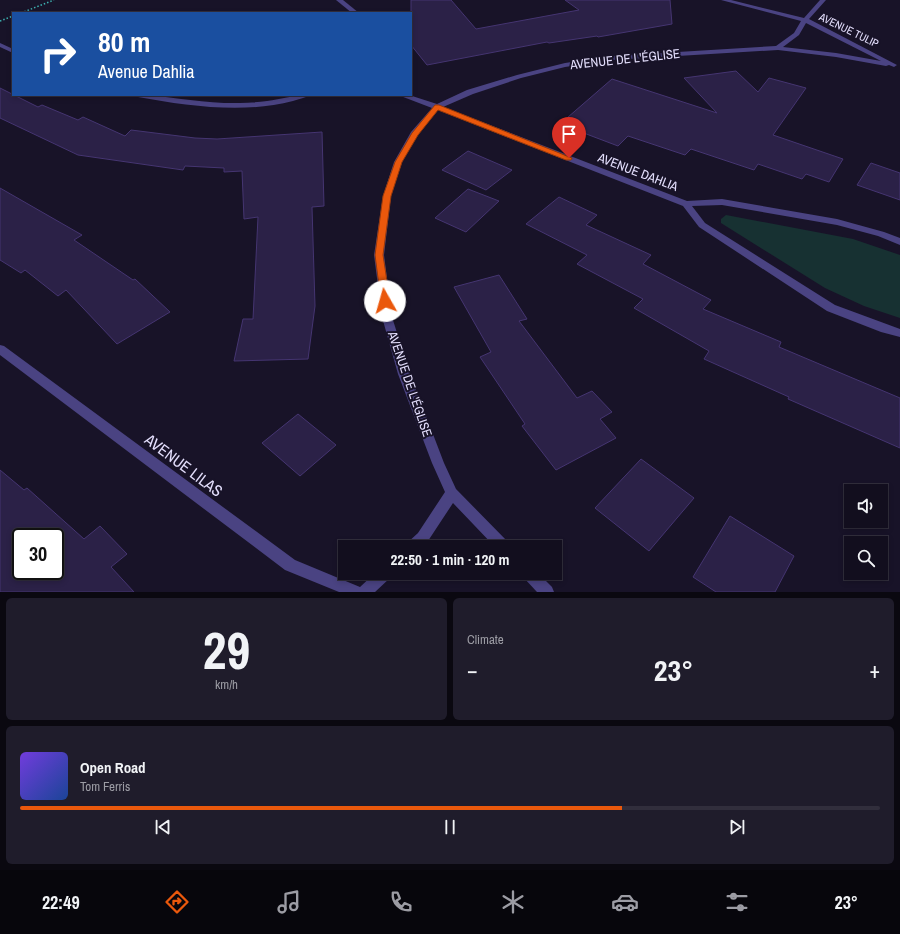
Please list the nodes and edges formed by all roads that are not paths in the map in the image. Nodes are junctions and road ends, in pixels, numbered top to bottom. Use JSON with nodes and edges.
{"nodes":[{"id":1,"x":340,"y":0,"type":"edge"},
{"id":2,"x":724,"y":0,"type":"edge"},
{"id":3,"x":823,"y":0,"type":"edge"},
{"id":4,"x":355,"y":12,"type":"edge"},
{"id":5,"x":805,"y":20,"type":"junction"},
{"id":6,"x":0,"y":45,"type":"edge"},
{"id":7,"x":778,"y":48,"type":"junction"},
{"id":8,"x":12,"y":51,"type":"edge"},
{"id":9,"x":897,"y":65,"type":"edge"},
{"id":10,"x":145,"y":96,"type":"edge"},
{"id":11,"x":300,"y":96,"type":"edge"},
{"id":12,"x":405,"y":96,"type":"edge"},
{"id":13,"x":437,"y":107,"type":"junction"},
{"id":14,"x":686,"y":204,"type":"junction"},
{"id":15,"x":900,"y":242,"type":"edge"},
{"id":16,"x":900,"y":333,"type":"edge"},
{"id":17,"x":0,"y":349,"type":"edge"},
{"id":18,"x":452,"y":493,"type":"junction"},
{"id":19,"x":420,"y":540,"type":"edge"},
{"id":20,"x":497,"y":540,"type":"edge"},
{"id":21,"x":378,"y":580,"type":"edge"},
{"id":22,"x":536,"y":580,"type":"edge"},
{"id":23,"x":356,"y":592,"type":"edge"},
{"id":24,"x":365,"y":592,"type":"edge"},
{"id":25,"x":547,"y":592,"type":"edge"}],
"edges":[{"from":1,"to":4,"type":"street"},
{"from":2,"to":5,"type":"street","name":"AVENUE TULIP"},
{"from":3,"to":5,"type":"street"},
{"from":5,"to":7,"type":"street"},
{"from":5,"to":9,"type":"street","name":"AVENUE TULIP"},
{"from":6,"to":8,"type":"street"},
{"from":7,"to":9,"type":"street","name":"AVENUE TULIP"},
{"from":7,"to":13,"type":"street","name":"AVENUE DE L'ÉGLISE"},
{"from":10,"to":11,"type":"street"},
{"from":12,"to":13,"type":"street","name":"AVENUE DAHLIA"},
{"from":13,"to":14,"type":"street","name":"AVENUE DAHLIA"},
{"from":13,"to":18,"type":"street","name":"AVENUE DE L'ÉGLISE"},
{"from":14,"to":15,"type":"street","name":"AVENUE DAHLIA"},
{"from":14,"to":16,"type":"street","name":"AVENUE DAHLIA"},
{"from":17,"to":23,"type":"street","name":"AVENUE LILAS"},
{"from":18,"to":19,"type":"street"},
{"from":18,"to":20,"type":"street"},
{"from":21,"to":24,"type":"street"},
{"from":22,"to":25,"type":"street"}]}
